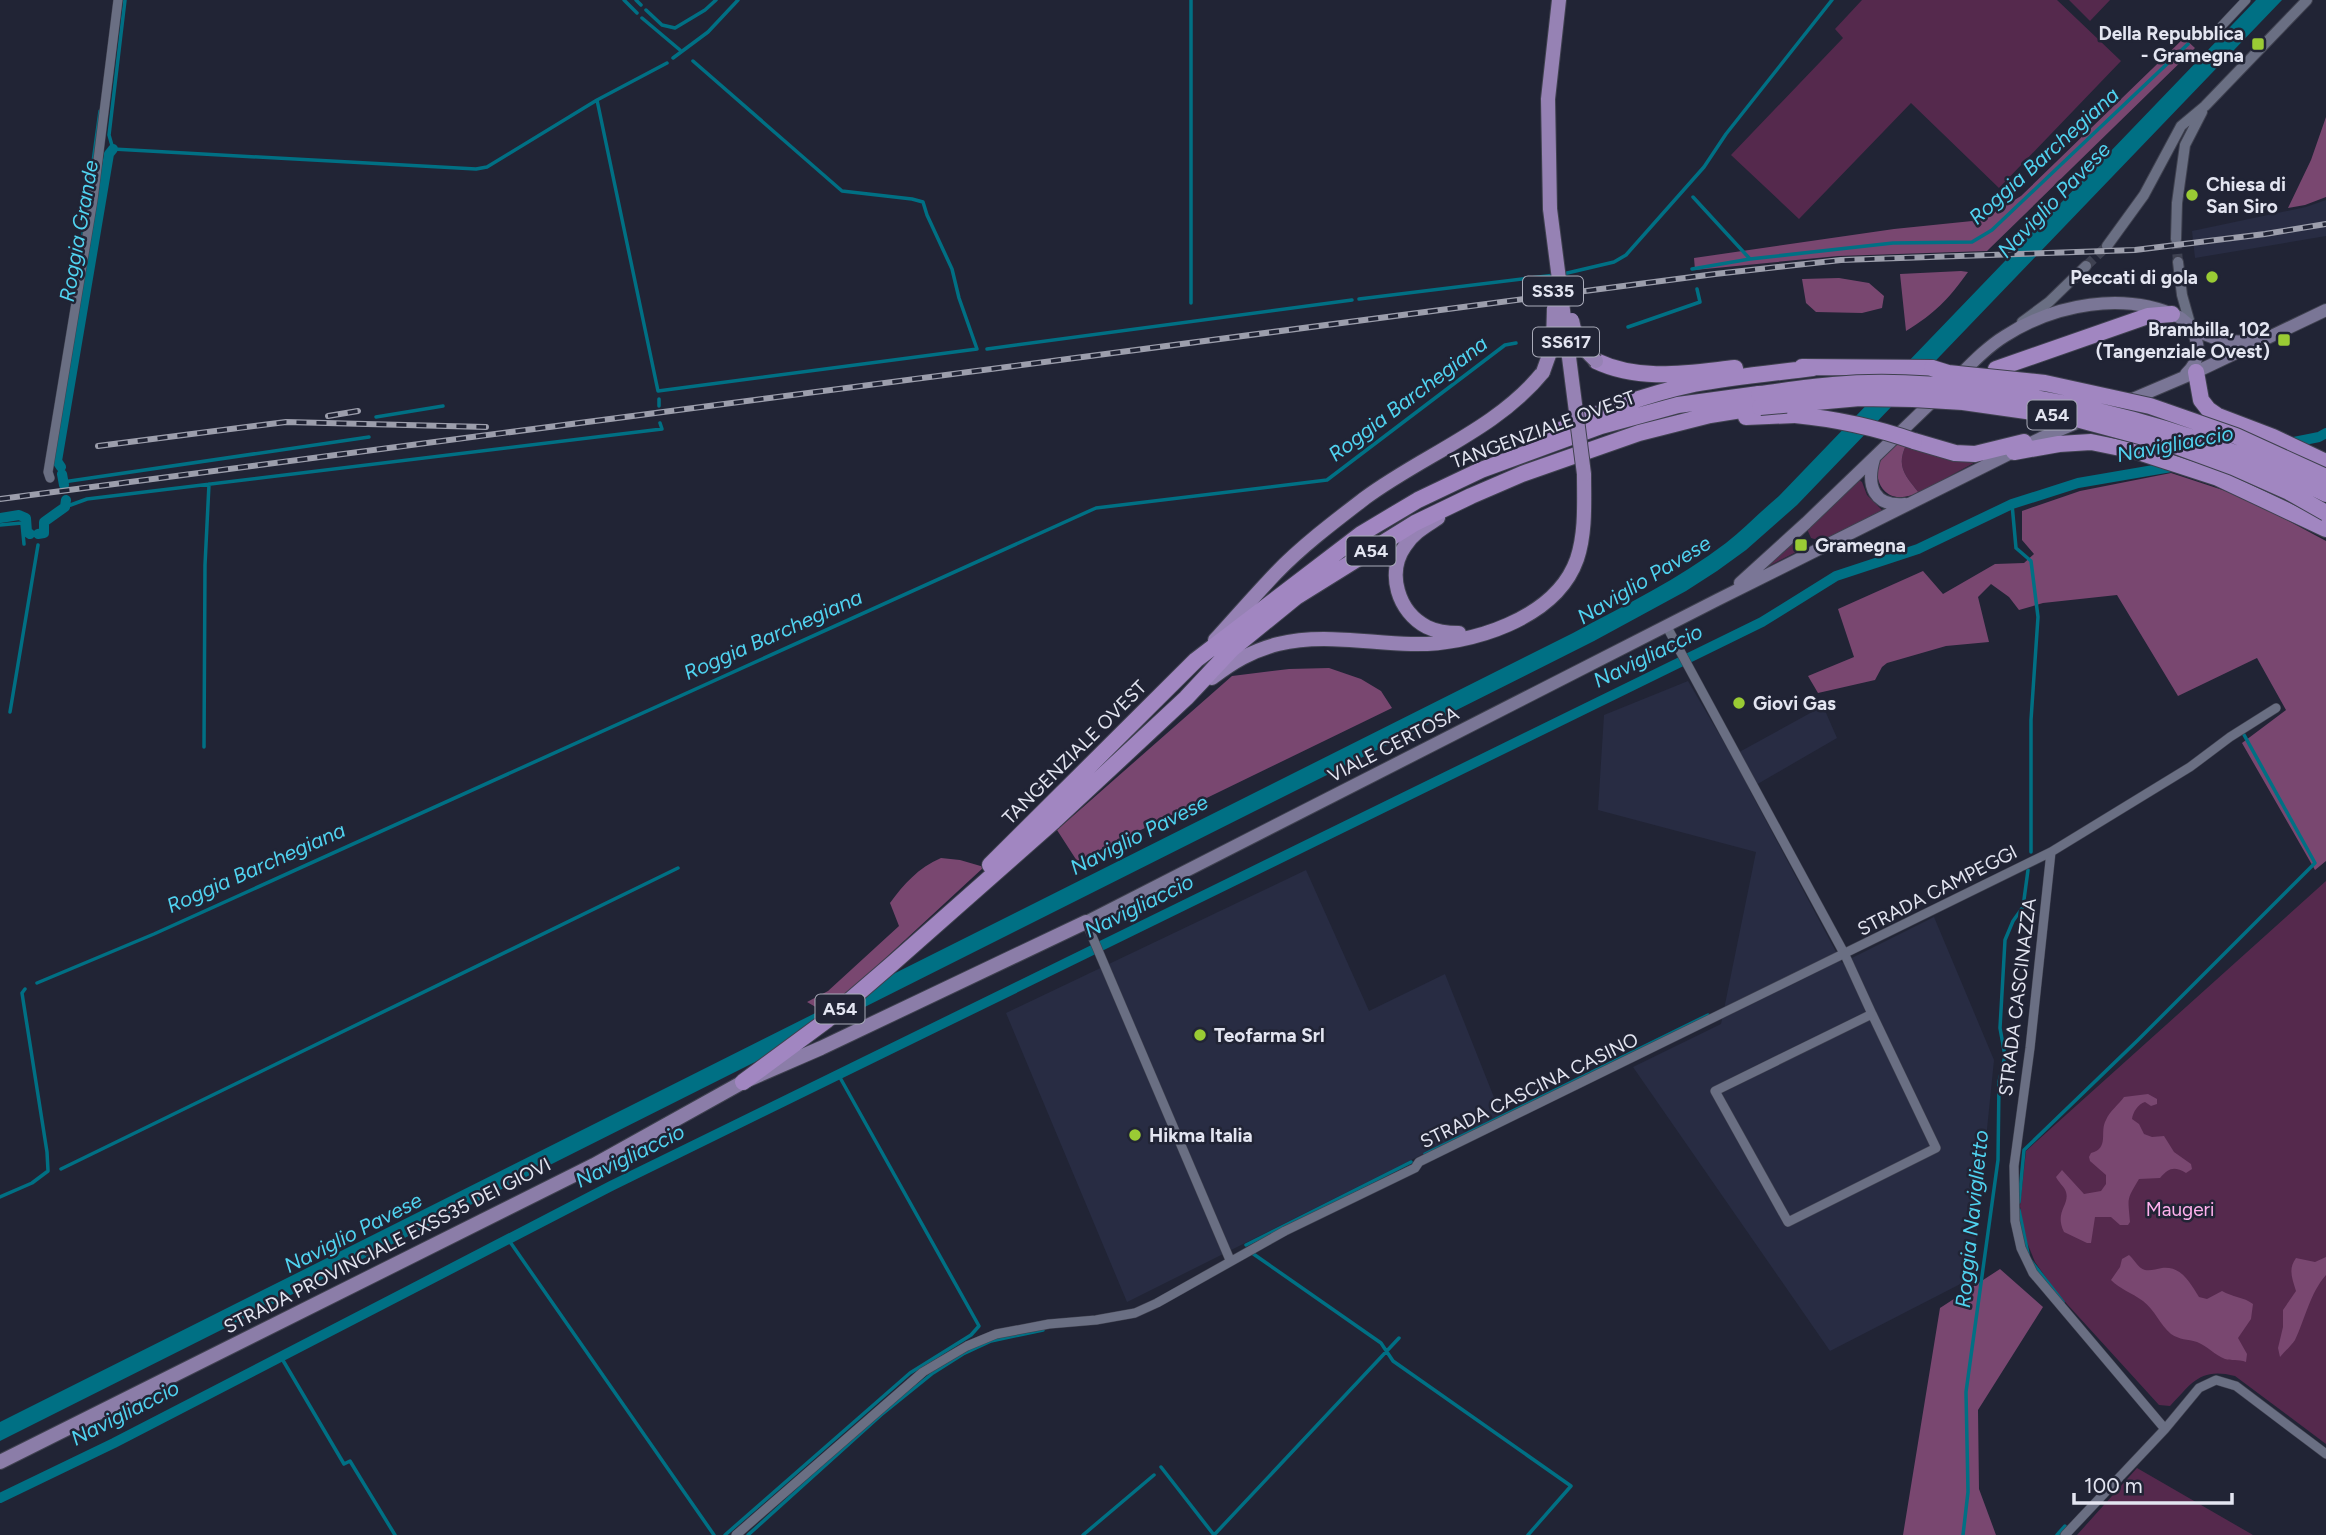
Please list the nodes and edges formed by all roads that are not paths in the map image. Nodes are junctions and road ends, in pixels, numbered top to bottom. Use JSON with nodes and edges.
{"nodes":[{"id":1,"x":118,"y":0,"type":"edge"},
{"id":2,"x":1559,"y":0,"type":"edge"},
{"id":3,"x":2246,"y":0,"type":"edge"},
{"id":4,"x":2308,"y":0,"type":"edge"},
{"id":5,"x":2214,"y":34,"type":"dead end"},
{"id":6,"x":2205,"y":106,"type":"junction"},
{"id":7,"x":1549,"y":202,"type":"junction"},
{"id":8,"x":2176,"y":239,"type":"tunnel mouth"},
{"id":9,"x":2107,"y":246,"type":"tunnel mouth"},
{"id":10,"x":2178,"y":262,"type":"tunnel mouth"},
{"id":11,"x":2086,"y":266,"type":"tunnel mouth"},
{"id":12,"x":2326,"y":310,"type":"edge"},
{"id":13,"x":2172,"y":314,"type":"junction"},
{"id":14,"x":2191,"y":327,"type":"junction"},
{"id":15,"x":2003,"y":336,"type":"junction"},
{"id":16,"x":2271,"y":336,"type":"junction"},
{"id":17,"x":1596,"y":361,"type":"joint"},
{"id":18,"x":1813,"y":368,"type":"junction"},
{"id":19,"x":1932,"y":368,"type":"junction"},
{"id":20,"x":2191,"y":371,"type":"junction"},
{"id":21,"x":1759,"y":401,"type":"junction"},
{"id":22,"x":1677,"y":424,"type":"junction"},
{"id":23,"x":2041,"y":438,"type":"junction"},
{"id":24,"x":2014,"y":452,"type":"junction"},
{"id":25,"x":1874,"y":459,"type":"junction"},
{"id":26,"x":2326,"y":462,"type":"edge"},
{"id":27,"x":1481,"y":470,"type":"junction"},
{"id":28,"x":1522,"y":474,"type":"junction"},
{"id":29,"x":49,"y":475,"type":"dead end"},
{"id":30,"x":2326,"y":477,"type":"edge"},
{"id":31,"x":2326,"y":494,"type":"edge"},
{"id":32,"x":1911,"y":504,"type":"junction"},
{"id":33,"x":2326,"y":513,"type":"edge"},
{"id":34,"x":2326,"y":529,"type":"edge"},
{"id":35,"x":1717,"y":600,"type":"junction"},
{"id":36,"x":1667,"y":627,"type":"junction"},
{"id":37,"x":1492,"y":630,"type":"junction"},
{"id":38,"x":1196,"y":660,"type":"junction"},
{"id":39,"x":1186,"y":698,"type":"junction"},
{"id":40,"x":2276,"y":708,"type":"dead end"},
{"id":41,"x":2051,"y":852,"type":"junction"},
{"id":42,"x":1088,"y":927,"type":"junction"},
{"id":43,"x":1845,"y":955,"type":"junction"},
{"id":44,"x":892,"y":964,"type":"junction"},
{"id":45,"x":1872,"y":1014,"type":"junction"},
{"id":46,"x":785,"y":1051,"type":"joint"},
{"id":47,"x":743,"y":1082,"type":"junction"},
{"id":48,"x":1230,"y":1260,"type":"junction"},
{"id":49,"x":2165,"y":1429,"type":"junction"},
{"id":50,"x":2326,"y":1454,"type":"edge"},
{"id":51,"x":0,"y":1462,"type":"edge"},
{"id":52,"x":736,"y":1535,"type":"edge"},
{"id":53,"x":2065,"y":1535,"type":"edge"}],
"edges":[{"from":1,"to":29,"type":"street"},
{"from":2,"to":7,"type":"highway","number":"SS617"},
{"from":3,"to":5,"type":"street"},
{"from":4,"to":6,"type":"street"},
{"from":6,"to":8,"type":"street"},
{"from":6,"to":9,"type":"street"},
{"from":7,"to":17,"type":"highway","bridge":true},
{"from":7,"to":37,"type":"highway","number":"SS617","bridge":true},
{"from":7,"to":38,"type":"highway","number":"SS35","bridge":true},
{"from":10,"to":14,"type":"street"},
{"from":11,"to":15,"type":"street"},
{"from":12,"to":16,"type":"main road"},
{"from":13,"to":14,"type":"main road"},
{"from":13,"to":15,"type":"main road"},
{"from":13,"to":19,"type":"highway","bridge":true},
{"from":14,"to":16,"type":"main road"},
{"from":14,"to":20,"type":"main road"},
{"from":15,"to":25,"type":"main road"},
{"from":16,"to":20,"type":"main road"},
{"from":17,"to":18,"type":"highway"},
{"from":18,"to":19,"type":"highway"},
{"from":18,"to":27,"type":"highway"},
{"from":19,"to":30,"type":"highway","bridge":true},
{"from":20,"to":23,"type":"main road"},
{"from":20,"to":26,"type":"highway"},
{"from":21,"to":22,"type":"highway","name":"TANGENZIALE OVEST","number":"A54"},
{"from":21,"to":27,"type":"highway","name":"TANGENZIALE OVEST","number":"A54"},
{"from":21,"to":31,"type":"highway","name":"TANGENZIALE OVEST","number":"A54","bridge":true},
{"from":21,"to":33,"type":"highway","name":"TANGENZIALE OVEST","number":"A54","bridge":true},
{"from":22,"to":23,"type":"highway","bridge":true},
{"from":22,"to":28,"type":"highway","name":"TANGENZIALE OVEST","number":"A54"},
{"from":23,"to":24,"type":"main road"},
{"from":24,"to":32,"type":"main road"},
{"from":24,"to":34,"type":"highway"},
{"from":25,"to":32,"type":"main road"},
{"from":25,"to":35,"type":"main road"},
{"from":27,"to":38,"type":"highway","name":"TANGENZIALE OVEST","number":"A54"},
{"from":28,"to":37,"type":"highway","number":"SS617"},
{"from":28,"to":39,"type":"highway","name":"TANGENZIALE OVEST","number":"A54"},
{"from":32,"to":35,"type":"main road"},
{"from":35,"to":36,"type":"main road","name":"VIALE CERTOSA"},
{"from":36,"to":42,"type":"main road","name":"VIALE CERTOSA"},
{"from":36,"to":43,"type":"street","name":"STRADA CAMPEGGI"},
{"from":37,"to":39,"type":"highway"},
{"from":38,"to":44,"type":"highway","name":"TANGENZIALE OVEST","number":"A54"},
{"from":39,"to":44,"type":"highway","name":"TANGENZIALE OVEST","number":"A54"},
{"from":40,"to":41,"type":"street","name":"STRADA CAMPEGGI"},
{"from":41,"to":43,"type":"street","name":"STRADA CAMPEGGI"},
{"from":41,"to":49,"type":"street","name":"STRADA CASCINAZZA"},
{"from":42,"to":47,"type":"main road"},
{"from":42,"to":48,"type":"street"},
{"from":43,"to":45,"type":"street"},
{"from":43,"to":48,"type":"street","name":"STRADA CASCINA CASINO"},
{"from":44,"to":46,"type":"highway","name":"TANGENZIALE OVEST","number":"A54"},
{"from":45,"to":45,"type":"street"},
{"from":46,"to":47,"type":"highway","name":"STRADA PROVINCIALE EXSS35 DEI GIOVI"},
{"from":47,"to":51,"type":"main road","name":"STRADA PROVINCIALE EXSS35 DEI GIOVI"},
{"from":48,"to":52,"type":"street","name":"STRADA CASCINA CASINO"},
{"from":49,"to":50,"type":"street"},
{"from":49,"to":53,"type":"street"}]}
